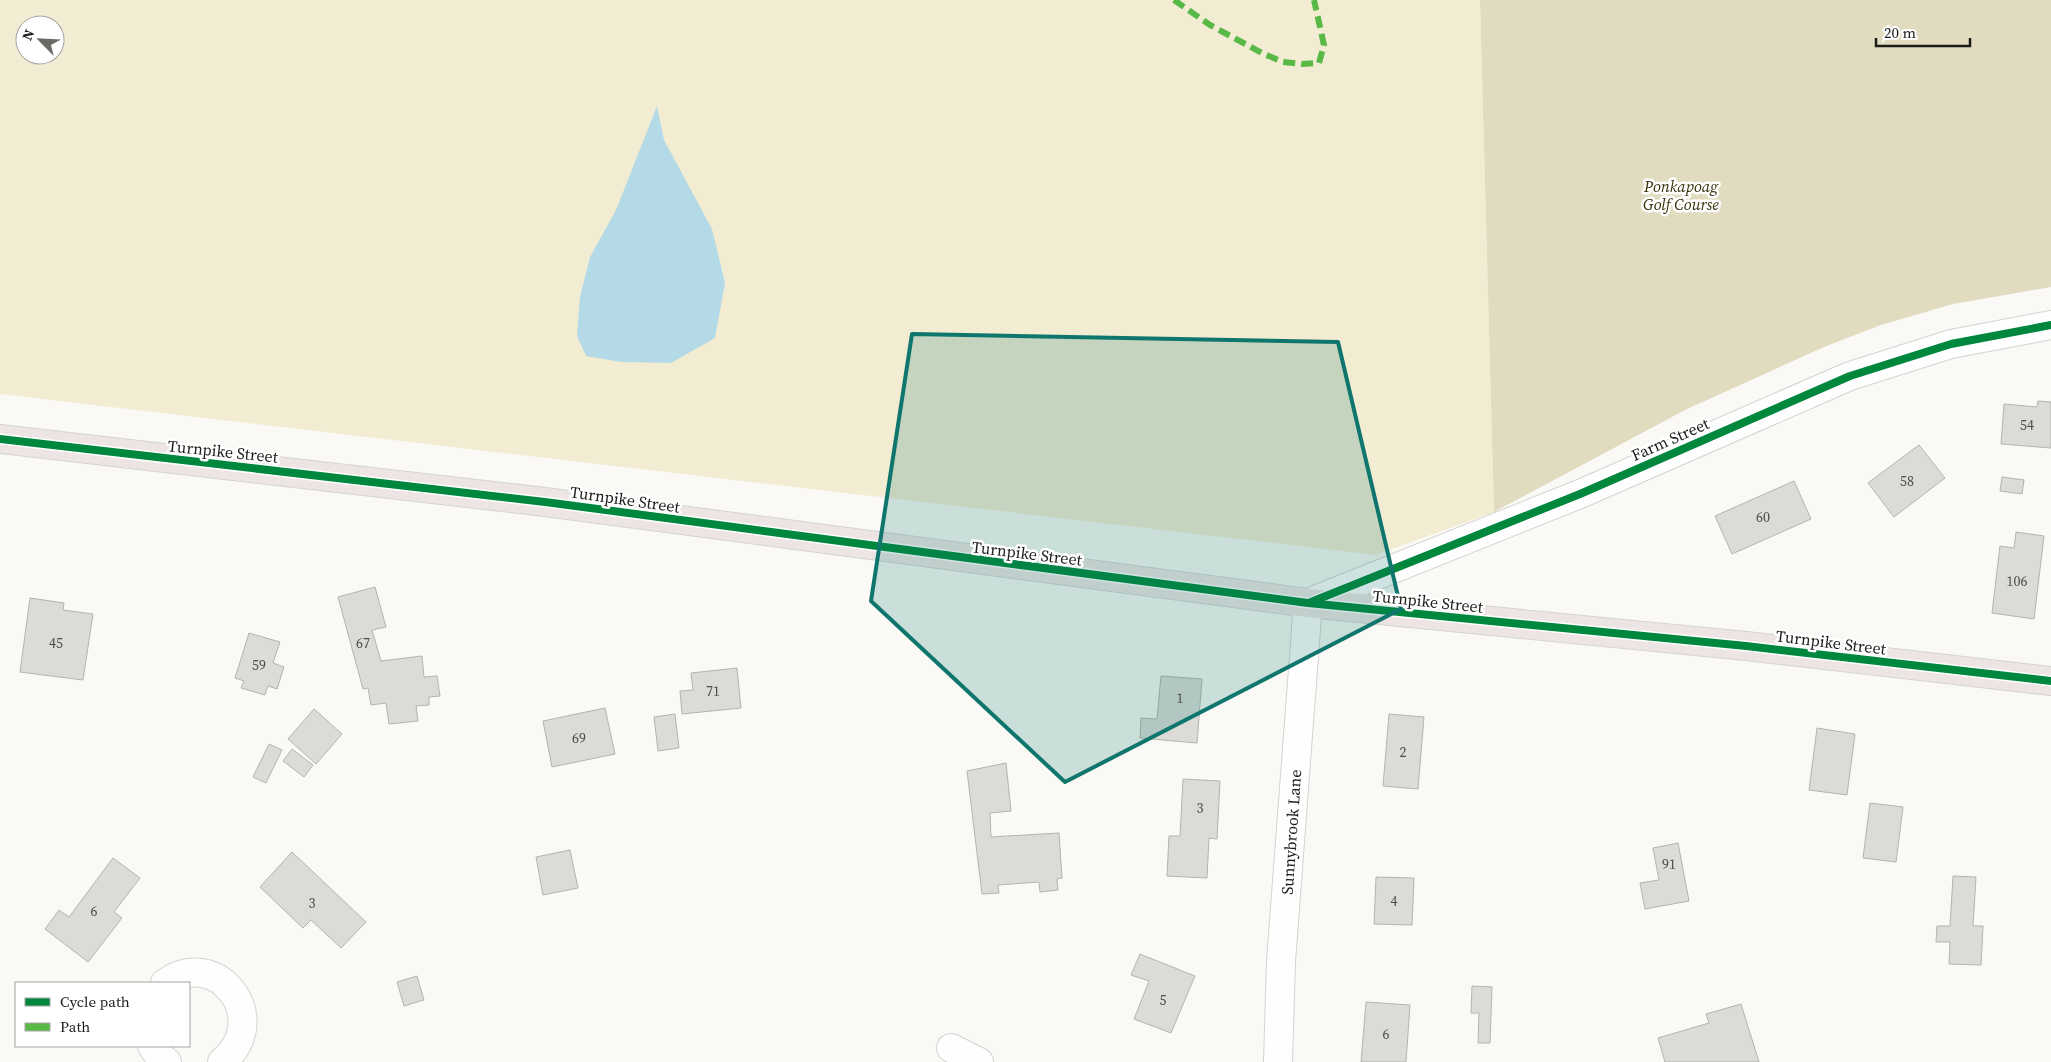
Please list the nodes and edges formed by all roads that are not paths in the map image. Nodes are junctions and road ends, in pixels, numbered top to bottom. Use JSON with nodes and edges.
{"nodes":[{"id":1,"x":2051,"y":325,"type":"edge"},
{"id":2,"x":0,"y":439,"type":"edge"},
{"id":3,"x":1308,"y":603,"type":"junction"},
{"id":4,"x":2051,"y":681,"type":"edge"},
{"id":5,"x":166,"y":982,"type":"edge"},
{"id":6,"x":153,"y":1047,"type":"edge"},
{"id":7,"x":951,"y":1048,"type":"dead end"},
{"id":8,"x":167,"y":1062,"type":"edge"},
{"id":9,"x":222,"y":1062,"type":"edge"},
{"id":10,"x":979,"y":1062,"type":"edge"},
{"id":11,"x":1278,"y":1062,"type":"edge"}],
"edges":[{"from":1,"to":3,"type":"street","name":"Farm Street"},
{"from":2,"to":3,"type":"main road","name":"Turnpike Street"},
{"from":3,"to":4,"type":"main road","name":"Turnpike Street"},
{"from":3,"to":11,"type":"street","name":"Sunnybrook Lane"},
{"from":5,"to":9,"type":"street"},
{"from":6,"to":8,"type":"street"},
{"from":7,"to":10,"type":"street"}]}
